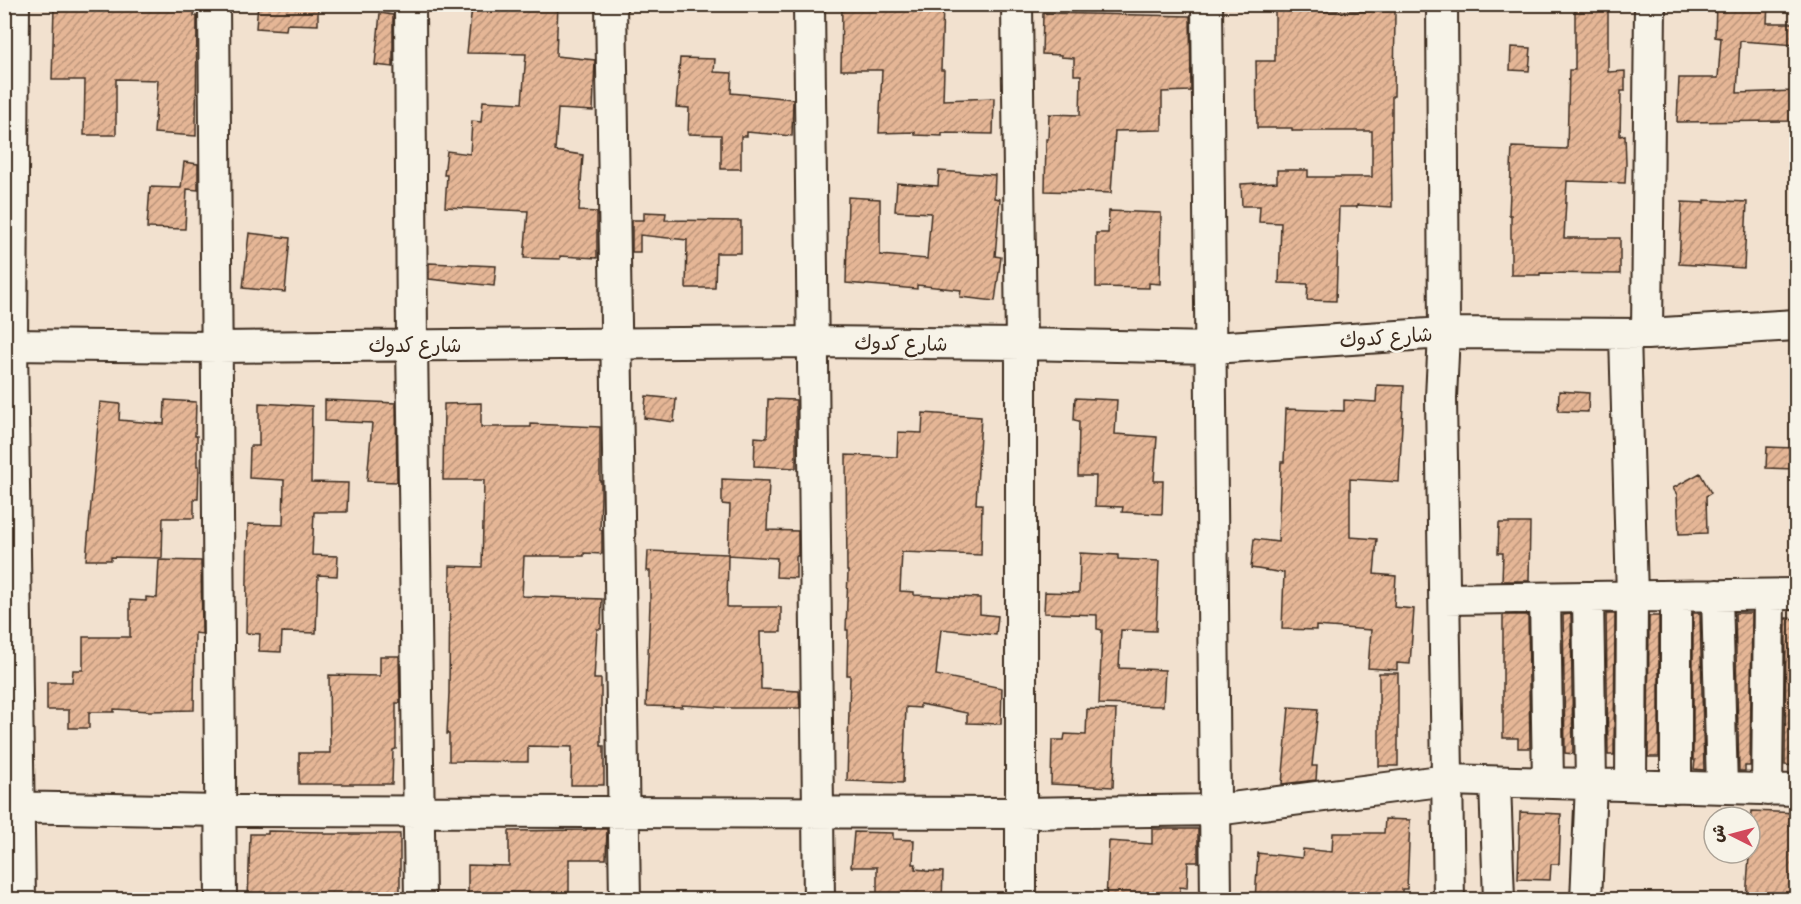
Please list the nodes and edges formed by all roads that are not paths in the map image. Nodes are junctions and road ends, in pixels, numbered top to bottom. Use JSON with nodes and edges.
{"nodes":[{"id":1,"x":14,"y":4,"type":"edge"},
{"id":2,"x":214,"y":4,"type":"edge"},
{"id":3,"x":410,"y":4,"type":"edge"},
{"id":4,"x":611,"y":4,"type":"edge"},
{"id":5,"x":809,"y":4,"type":"edge"},
{"id":6,"x":1017,"y":4,"type":"edge"},
{"id":7,"x":1207,"y":4,"type":"edge"},
{"id":8,"x":1442,"y":4,"type":"edge"},
{"id":9,"x":1650,"y":4,"type":"edge"},
{"id":10,"x":1797,"y":325,"type":"edge"},
{"id":11,"x":1444,"y":333,"type":"junction"},
{"id":12,"x":1636,"y":334,"type":"junction"},
{"id":13,"x":813,"y":342,"type":"junction"},
{"id":14,"x":412,"y":344,"type":"junction"},
{"id":15,"x":616,"y":344,"type":"junction"},
{"id":16,"x":1021,"y":344,"type":"junction"},
{"id":17,"x":8,"y":345,"type":"edge"},
{"id":18,"x":218,"y":347,"type":"junction"},
{"id":19,"x":1212,"y":348,"type":"junction"},
{"id":20,"x":1718,"y":595,"type":"junction"},
{"id":21,"x":1783,"y":595,"type":"edge"},
{"id":22,"x":1676,"y":596,"type":"junction"},
{"id":23,"x":1545,"y":597,"type":"junction"},
{"id":24,"x":1588,"y":597,"type":"junction"},
{"id":25,"x":1632,"y":597,"type":"junction"},
{"id":26,"x":1445,"y":599,"type":"junction"},
{"id":27,"x":1448,"y":780,"type":"junction"},
{"id":28,"x":1495,"y":782,"type":"junction"},
{"id":29,"x":1548,"y":783,"type":"junction"},
{"id":30,"x":1591,"y":784,"type":"junction"},
{"id":31,"x":1631,"y":785,"type":"junction"},
{"id":32,"x":1676,"y":787,"type":"junction"},
{"id":33,"x":1722,"y":788,"type":"junction"},
{"id":34,"x":1767,"y":790,"type":"junction"},
{"id":35,"x":1797,"y":790,"type":"edge"},
{"id":36,"x":11,"y":807,"type":"edge"},
{"id":37,"x":1216,"y":810,"type":"junction"},
{"id":38,"x":221,"y":811,"type":"junction"},
{"id":39,"x":420,"y":811,"type":"junction"},
{"id":40,"x":623,"y":813,"type":"junction"},
{"id":41,"x":817,"y":813,"type":"junction"},
{"id":42,"x":1020,"y":813,"type":"junction"},
{"id":43,"x":20,"y":900,"type":"edge"},
{"id":44,"x":221,"y":900,"type":"edge"},
{"id":45,"x":420,"y":900,"type":"edge"},
{"id":46,"x":625,"y":900,"type":"edge"},
{"id":47,"x":819,"y":900,"type":"edge"},
{"id":48,"x":1021,"y":900,"type":"edge"},
{"id":49,"x":1216,"y":900,"type":"edge"},
{"id":50,"x":1449,"y":900,"type":"edge"},
{"id":51,"x":1499,"y":900,"type":"edge"},
{"id":52,"x":1586,"y":900,"type":"edge"}],
"edges":[{"from":1,"to":17,"type":"street"},
{"from":2,"to":18,"type":"street"},
{"from":3,"to":14,"type":"street"},
{"from":4,"to":15,"type":"street"},
{"from":5,"to":13,"type":"street"},
{"from":6,"to":16,"type":"street"},
{"from":7,"to":19,"type":"street"},
{"from":8,"to":11,"type":"street"},
{"from":9,"to":12,"type":"street"},
{"from":10,"to":12,"type":"street","name":"شارع كدوك"},
{"from":11,"to":12,"type":"street","name":"شارع كدوك"},
{"from":11,"to":19,"type":"street","name":"شارع كدوك"},
{"from":11,"to":26,"type":"street"},
{"from":12,"to":25,"type":"street"},
{"from":13,"to":15,"type":"street","name":"شارع كدوك"},
{"from":13,"to":16,"type":"street","name":"شارع كدوك"},
{"from":13,"to":41,"type":"street"},
{"from":14,"to":15,"type":"street","name":"شارع كدوك"},
{"from":14,"to":18,"type":"street","name":"شارع كدوك"},
{"from":14,"to":39,"type":"street"},
{"from":15,"to":40,"type":"street"},
{"from":16,"to":19,"type":"street","name":"شارع كدوك"},
{"from":16,"to":42,"type":"street"},
{"from":17,"to":18,"type":"street","name":"شارع كدوك"},
{"from":17,"to":36,"type":"street"},
{"from":18,"to":38,"type":"street"},
{"from":19,"to":37,"type":"street"},
{"from":20,"to":21,"type":"street"},
{"from":20,"to":22,"type":"street"},
{"from":20,"to":33,"type":"street"},
{"from":21,"to":34,"type":"street"},
{"from":22,"to":25,"type":"street"},
{"from":22,"to":32,"type":"street"},
{"from":23,"to":24,"type":"street"},
{"from":23,"to":26,"type":"street"},
{"from":23,"to":29,"type":"street"},
{"from":24,"to":25,"type":"street"},
{"from":24,"to":30,"type":"street"},
{"from":25,"to":31,"type":"street"},
{"from":26,"to":27,"type":"street"},
{"from":27,"to":28,"type":"street"},
{"from":27,"to":37,"type":"street"},
{"from":27,"to":50,"type":"street"},
{"from":28,"to":29,"type":"street"},
{"from":28,"to":51,"type":"street"},
{"from":29,"to":30,"type":"street"},
{"from":30,"to":31,"type":"street"},
{"from":30,"to":52,"type":"street"},
{"from":31,"to":32,"type":"street"},
{"from":32,"to":33,"type":"street"},
{"from":33,"to":34,"type":"street"},
{"from":34,"to":35,"type":"street"},
{"from":36,"to":38,"type":"street"},
{"from":36,"to":43,"type":"street"},
{"from":37,"to":42,"type":"street"},
{"from":37,"to":49,"type":"street"},
{"from":38,"to":39,"type":"street"},
{"from":38,"to":44,"type":"street"},
{"from":39,"to":40,"type":"street"},
{"from":39,"to":45,"type":"street"},
{"from":40,"to":41,"type":"street"},
{"from":40,"to":46,"type":"street"},
{"from":41,"to":42,"type":"street"},
{"from":41,"to":47,"type":"street"},
{"from":42,"to":48,"type":"street"}]}
